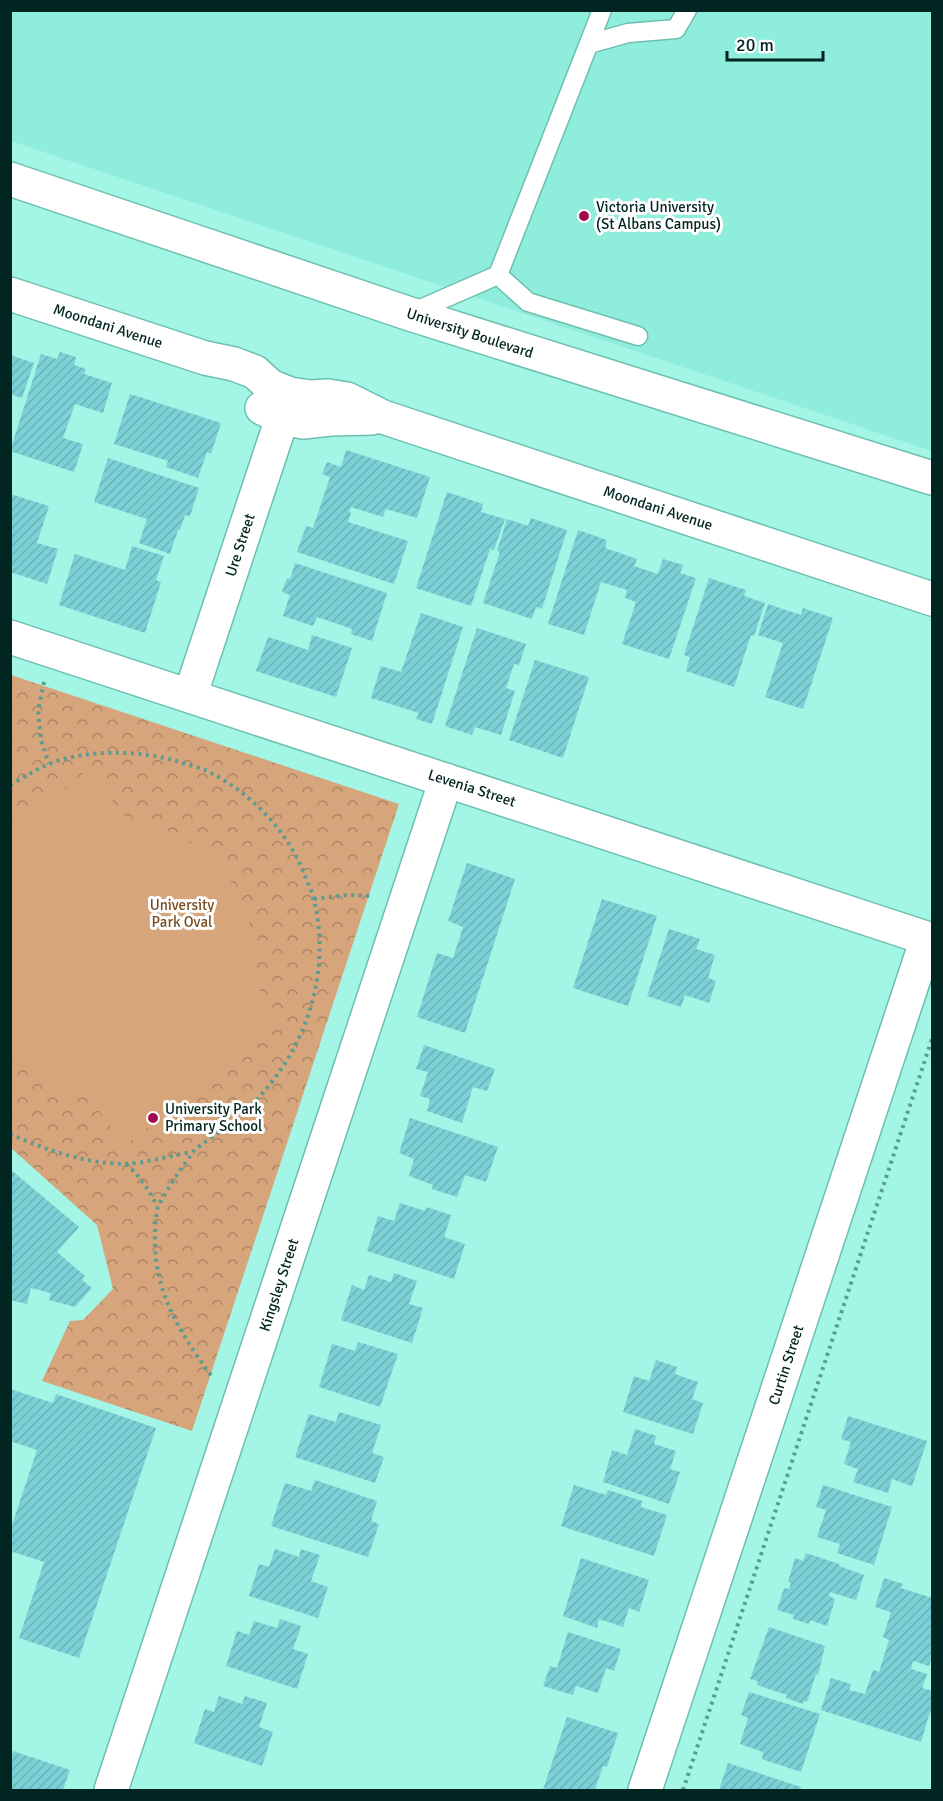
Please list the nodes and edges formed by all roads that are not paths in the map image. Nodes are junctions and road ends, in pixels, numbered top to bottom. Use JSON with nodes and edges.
{"nodes":[{"id":1,"x":602,"y":10,"type":"edge"},
{"id":2,"x":687,"y":10,"type":"edge"},
{"id":3,"x":589,"y":44,"type":"junction"},
{"id":4,"x":10,"y":179,"type":"edge"},
{"id":5,"x":498,"y":275,"type":"junction"},
{"id":6,"x":10,"y":294,"type":"edge"},
{"id":7,"x":410,"y":314,"type":"junction"},
{"id":8,"x":638,"y":336,"type":"dead end"},
{"id":9,"x":286,"y":406,"type":"junction"},
{"id":10,"x":933,"y":478,"type":"edge"},
{"id":11,"x":933,"y":599,"type":"edge"},
{"id":12,"x":10,"y":637,"type":"edge"},
{"id":13,"x":190,"y":696,"type":"junction"},
{"id":14,"x":446,"y":780,"type":"junction"},
{"id":15,"x":930,"y":940,"type":"edge"},
{"id":16,"x":111,"y":1791,"type":"edge"},
{"id":17,"x":645,"y":1791,"type":"edge"}],
"edges":[{"from":1,"to":3,"type":"lane"},
{"from":2,"to":3,"type":"lane"},
{"from":3,"to":5,"type":"lane"},
{"from":4,"to":7,"type":"street","name":"University Boulevard"},
{"from":5,"to":7,"type":"lane"},
{"from":5,"to":8,"type":"lane"},
{"from":6,"to":9,"type":"street","name":"Moondani Avenue"},
{"from":7,"to":10,"type":"street","name":"University Boulevard"},
{"from":9,"to":11,"type":"street","name":"Moondani Avenue"},
{"from":9,"to":13,"type":"street","name":"Ure Street"},
{"from":12,"to":13,"type":"street","name":"Levenia Street"},
{"from":13,"to":14,"type":"street","name":"Levenia Street"},
{"from":14,"to":15,"type":"street","name":"Levenia Street"},
{"from":14,"to":16,"type":"street","name":"Kingsley Street"},
{"from":15,"to":17,"type":"street","name":"Curtin Street"}]}
